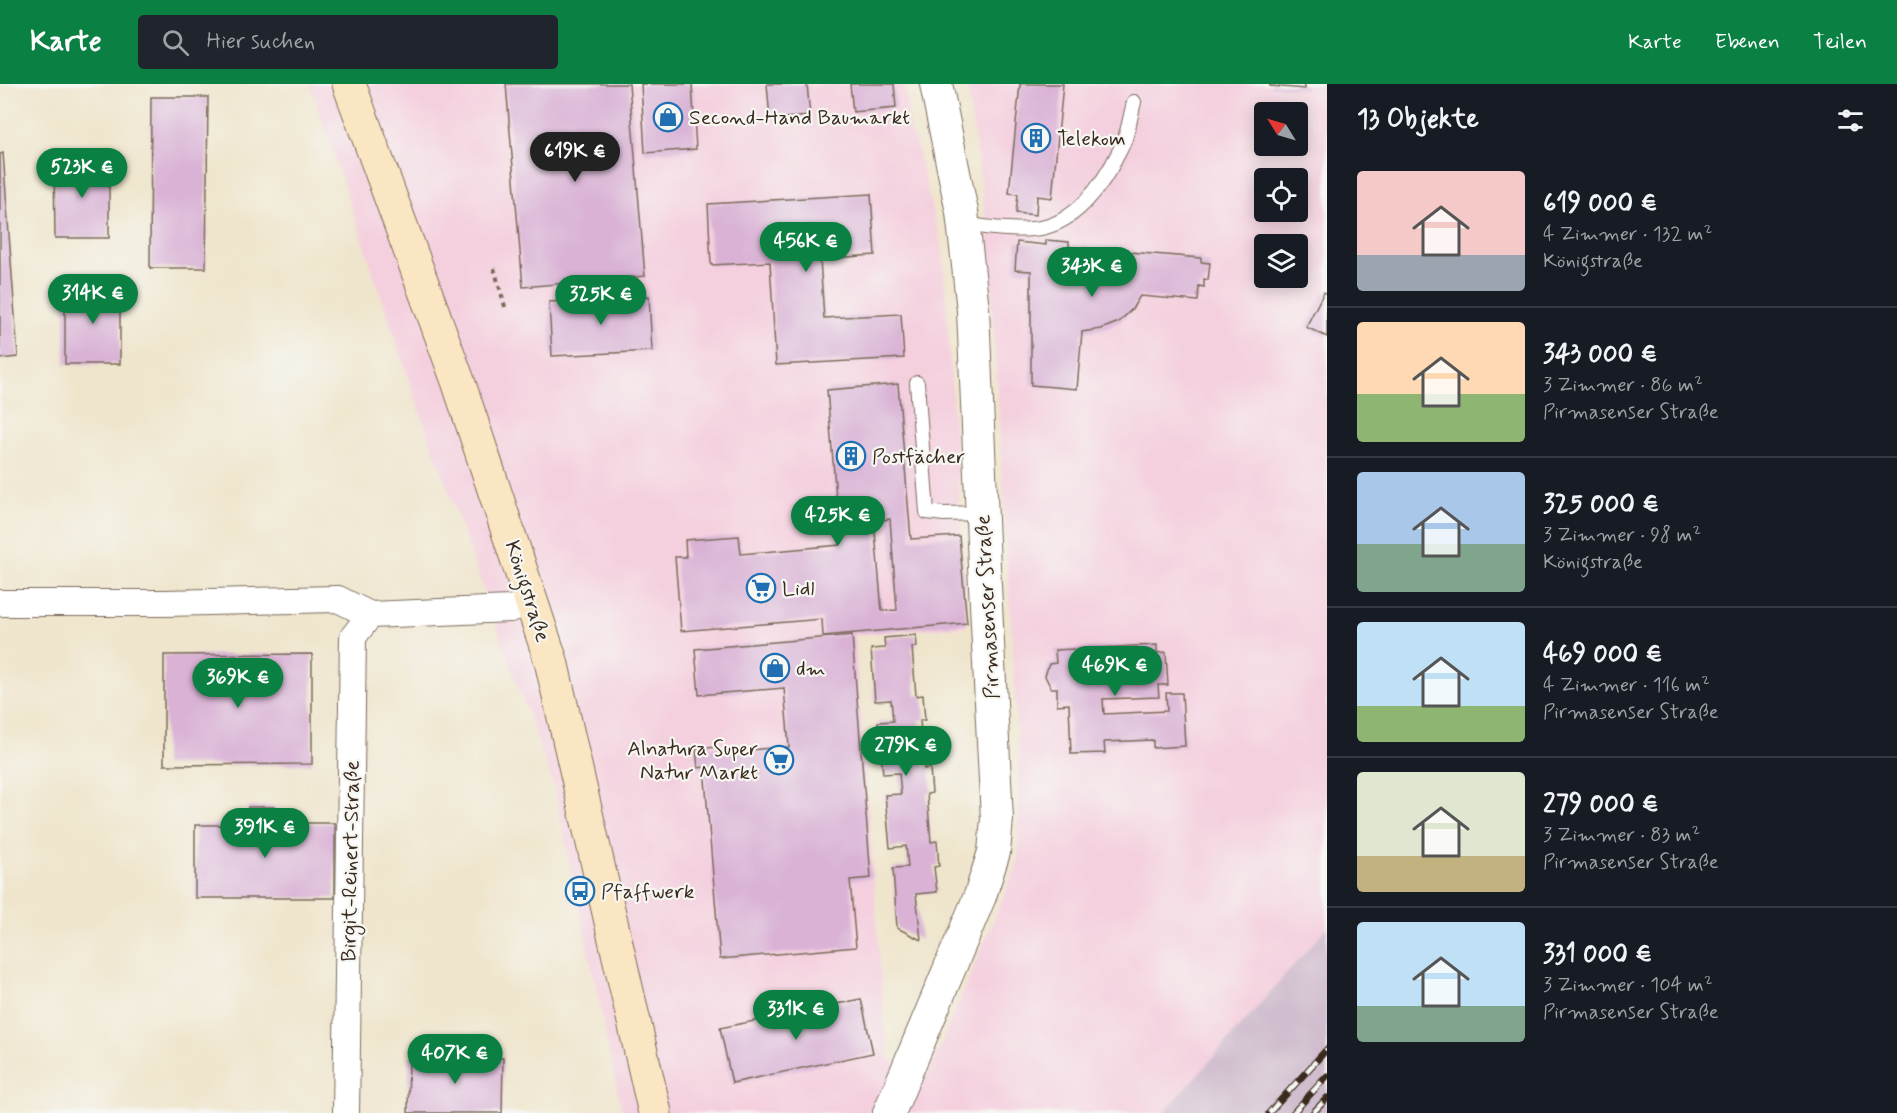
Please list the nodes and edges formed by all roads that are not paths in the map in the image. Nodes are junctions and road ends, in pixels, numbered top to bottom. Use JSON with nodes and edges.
{"nodes":[{"id":1,"x":349,"y":84,"type":"edge"},
{"id":2,"x":936,"y":84,"type":"edge"},
{"id":3,"x":1134,"y":102,"type":"dead end"},
{"id":4,"x":963,"y":224,"type":"junction"},
{"id":5,"x":917,"y":383,"type":"dead end"},
{"id":6,"x":982,"y":513,"type":"junction"},
{"id":7,"x":532,"y":602,"type":"junction"},
{"id":8,"x":0,"y":603,"type":"edge"},
{"id":9,"x":370,"y":615,"type":"junction"},
{"id":10,"x":346,"y":1113,"type":"edge"},
{"id":11,"x":655,"y":1113,"type":"edge"},
{"id":12,"x":889,"y":1113,"type":"edge"}],
"edges":[{"from":1,"to":7,"type":"main road","name":"Königstraße"},
{"from":2,"to":4,"type":"street","name":"Pirmasenser Straße"},
{"from":3,"to":4,"type":"lane"},
{"from":4,"to":6,"type":"street","name":"Pirmasenser Straße"},
{"from":5,"to":6,"type":"lane"},
{"from":6,"to":12,"type":"street","name":"Pirmasenser Straße"},
{"from":7,"to":9,"type":"street"},
{"from":7,"to":11,"type":"main road","name":"Königstraße"},
{"from":8,"to":9,"type":"street"},
{"from":9,"to":10,"type":"street","name":"Birgit-Reinert-Straße"}]}
